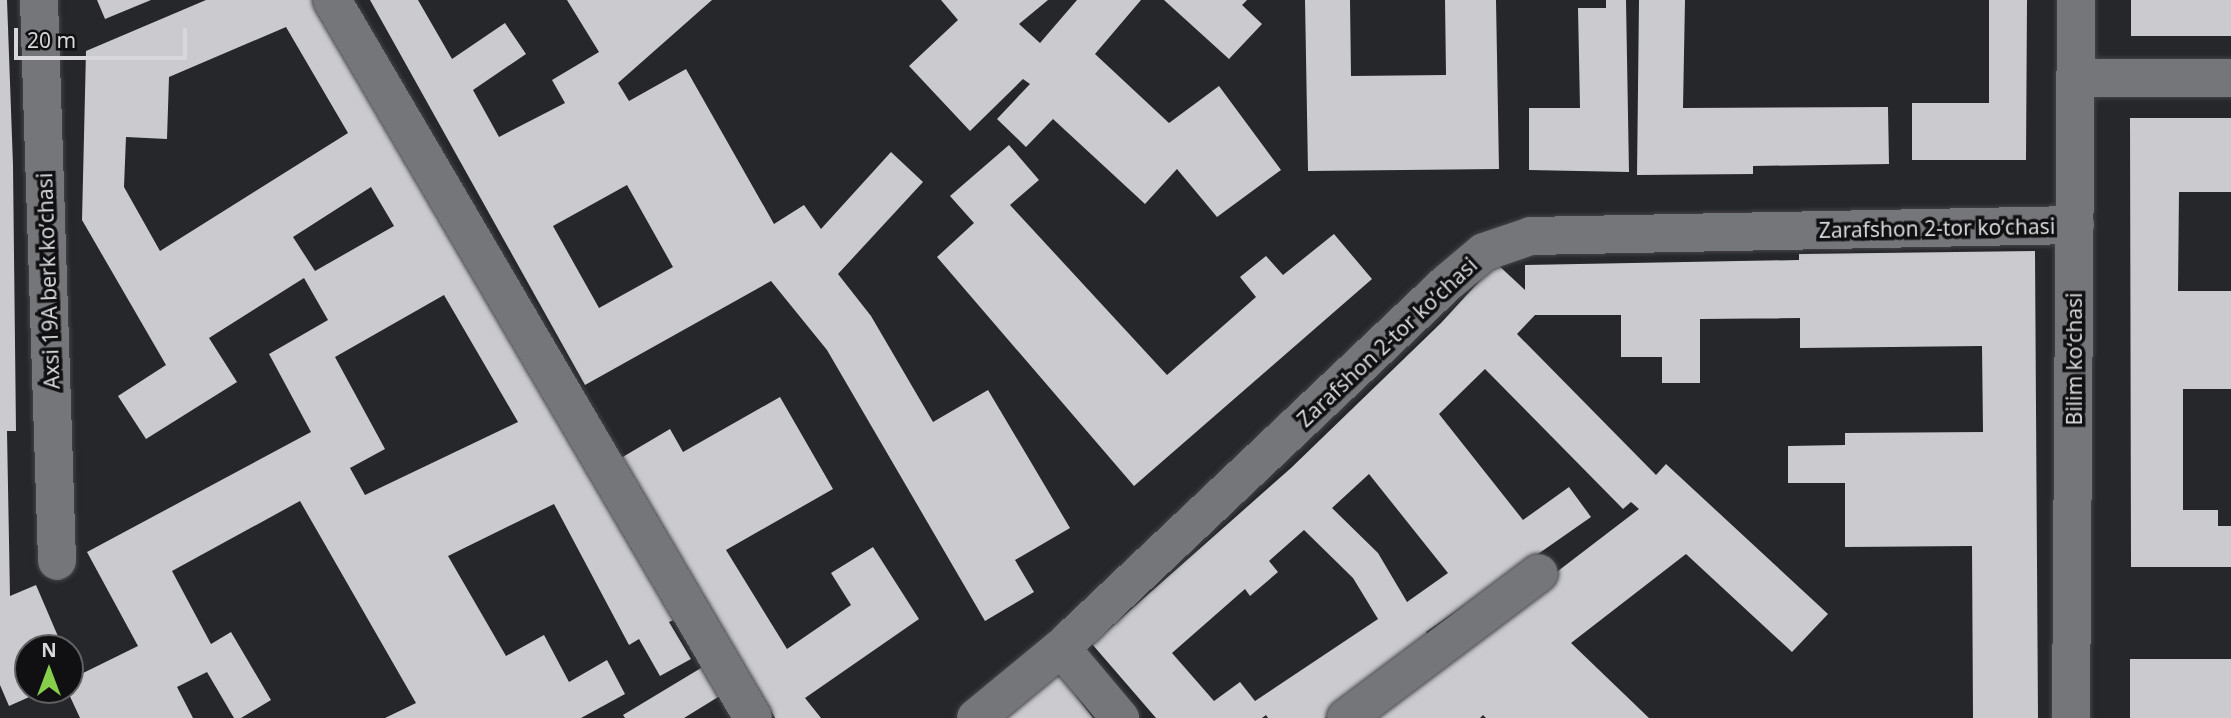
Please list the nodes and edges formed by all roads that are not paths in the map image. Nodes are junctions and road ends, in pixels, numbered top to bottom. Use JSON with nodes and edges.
{"nodes":[{"id":1,"x":39,"y":0,"type":"edge"},
{"id":2,"x":332,"y":0,"type":"edge"},
{"id":3,"x":2076,"y":0,"type":"edge"},
{"id":4,"x":2076,"y":78,"type":"junction"},
{"id":5,"x":2231,"y":78,"type":"edge"},
{"id":6,"x":2074,"y":225,"type":"junction"},
{"id":7,"x":57,"y":561,"type":"dead end"},
{"id":8,"x":1539,"y":573,"type":"dead end"},
{"id":9,"x":1061,"y":648,"type":"junction"},
{"id":10,"x":753,"y":718,"type":"edge"},
{"id":11,"x":976,"y":718,"type":"edge"},
{"id":12,"x":1120,"y":718,"type":"edge"},
{"id":13,"x":1346,"y":718,"type":"edge"},
{"id":14,"x":2071,"y":718,"type":"edge"}],
"edges":[{"from":1,"to":7,"type":"street","name":"Аxsi 19А berk koʼchasi"},
{"from":2,"to":10,"type":"street"},
{"from":3,"to":4,"type":"street","name":"Bilim koʻchasi"},
{"from":4,"to":5,"type":"street"},
{"from":4,"to":6,"type":"street","name":"Bilim koʻchasi"},
{"from":6,"to":9,"type":"street","name":"Zarafshon 2-tor koʼchasi"},
{"from":6,"to":14,"type":"street","name":"Bilim koʻchasi"},
{"from":8,"to":13,"type":"street"},
{"from":9,"to":11,"type":"street","name":"Zarafshon 2-tor koʼchasi"},
{"from":9,"to":12,"type":"street"}]}
